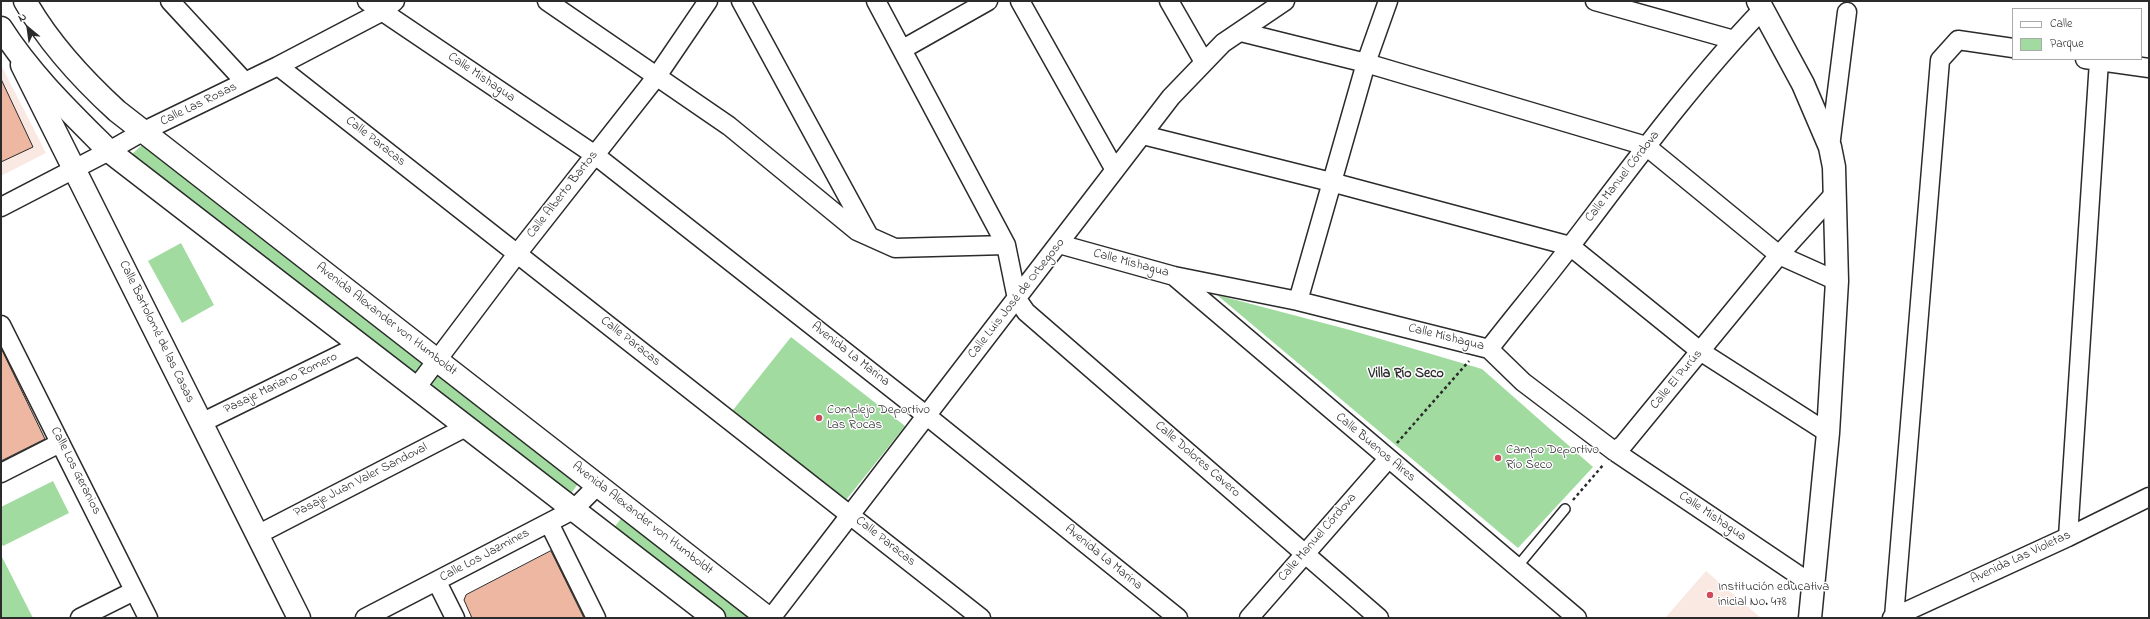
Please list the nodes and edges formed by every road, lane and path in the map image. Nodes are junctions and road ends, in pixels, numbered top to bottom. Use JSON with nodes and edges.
{"nodes":[{"id":1,"x":25,"y":1,"type":"edge"},
{"id":2,"x":170,"y":1,"type":"edge"},
{"id":3,"x":367,"y":1,"type":"edge"},
{"id":4,"x":547,"y":1,"type":"edge"},
{"id":5,"x":708,"y":1,"type":"edge"},
{"id":6,"x":741,"y":1,"type":"edge"},
{"id":7,"x":876,"y":1,"type":"edge"},
{"id":8,"x":988,"y":1,"type":"edge"},
{"id":9,"x":1020,"y":1,"type":"edge"},
{"id":10,"x":1169,"y":1,"type":"edge"},
{"id":11,"x":1284,"y":1,"type":"edge"},
{"id":12,"x":1388,"y":1,"type":"edge"},
{"id":13,"x":1595,"y":1,"type":"edge"},
{"id":14,"x":1760,"y":5,"type":"edge"},
{"id":15,"x":389,"y":6,"type":"edge"},
{"id":16,"x":1847,"y":12,"type":"dead end"},
{"id":17,"x":1241,"y":32,"type":"junction"},
{"id":18,"x":7,"y":37,"type":"edge"},
{"id":19,"x":1734,"y":40,"type":"junction"},
{"id":20,"x":2012,"y":48,"type":"edge"},
{"id":21,"x":903,"y":49,"type":"junction"},
{"id":22,"x":2092,"y":60,"type":"edge"},
{"id":23,"x":1204,"y":62,"type":"junction"},
{"id":24,"x":1366,"y":63,"type":"junction"},
{"id":25,"x":278,"y":66,"type":"junction"},
{"id":26,"x":2149,"y":68,"type":"edge"},
{"id":27,"x":657,"y":76,"type":"junction"},
{"id":28,"x":245,"y":82,"type":"junction"},
{"id":29,"x":144,"y":131,"type":"junction"},
{"id":30,"x":1143,"y":135,"type":"junction"},
{"id":31,"x":1646,"y":146,"type":"junction"},
{"id":32,"x":1830,"y":147,"type":"junction"},
{"id":33,"x":109,"y":151,"type":"junction"},
{"id":34,"x":595,"y":155,"type":"junction"},
{"id":35,"x":75,"y":169,"type":"junction"},
{"id":36,"x":1115,"y":170,"type":"junction"},
{"id":37,"x":1331,"y":182,"type":"junction"},
{"id":38,"x":1836,"y":192,"type":"junction"},
{"id":39,"x":1,"y":207,"type":"edge"},
{"id":40,"x":869,"y":236,"type":"junction"},
{"id":41,"x":1060,"y":244,"type":"junction"},
{"id":42,"x":1006,"y":245,"type":"junction"},
{"id":43,"x":1570,"y":246,"type":"junction"},
{"id":44,"x":517,"y":254,"type":"junction"},
{"id":45,"x":1779,"y":255,"type":"junction"},
{"id":46,"x":1174,"y":276,"type":"junction"},
{"id":47,"x":1837,"y":281,"type":"junction"},
{"id":48,"x":1017,"y":299,"type":"junction"},
{"id":49,"x":1298,"y":301,"type":"junction"},
{"id":50,"x":2,"y":332,"type":"edge"},
{"id":51,"x":360,"y":345,"type":"junction"},
{"id":52,"x":1489,"y":348,"type":"junction"},
{"id":53,"x":1700,"y":351,"type":"junction"},
{"id":54,"x":437,"y":360,"type":"junction"},
{"id":55,"x":416,"y":388,"type":"junction"},
{"id":56,"x":927,"y":416,"type":"junction"},
{"id":57,"x":201,"y":423,"type":"junction"},
{"id":58,"x":466,"y":427,"type":"junction"},
{"id":59,"x":1828,"y":433,"type":"junction"},
{"id":60,"x":60,"y":443,"type":"junction"},
{"id":61,"x":1614,"y":451,"type":"junction"},
{"id":62,"x":1388,"y":459,"type":"junction"},
{"id":63,"x":1,"y":473,"type":"edge"},
{"id":64,"x":598,"y":485,"type":"junction"},
{"id":65,"x":2149,"y":497,"type":"edge"},
{"id":66,"x":574,"y":510,"type":"junction"},
{"id":67,"x":1565,"y":510,"type":"joint"},
{"id":68,"x":850,"y":515,"type":"junction"},
{"id":69,"x":549,"y":523,"type":"junction"},
{"id":70,"x":257,"y":534,"type":"junction"},
{"id":71,"x":2068,"y":537,"type":"junction"},
{"id":72,"x":1305,"y":553,"type":"junction"},
{"id":73,"x":1517,"y":567,"type":"junction"},
{"id":74,"x":437,"y":582,"type":"junction"},
{"id":75,"x":1813,"y":585,"type":"junction"},
{"id":76,"x":134,"y":591,"type":"junction"},
{"id":77,"x":1893,"y":617,"type":"edge"},
{"id":78,"x":80,"y":618,"type":"edge"},
{"id":79,"x":148,"y":618,"type":"edge"},
{"id":80,"x":299,"y":618,"type":"edge"},
{"id":81,"x":365,"y":618,"type":"edge"},
{"id":82,"x":455,"y":618,"type":"edge"},
{"id":83,"x":596,"y":618,"type":"edge"},
{"id":84,"x":714,"y":618,"type":"edge"},
{"id":85,"x":770,"y":618,"type":"edge"},
{"id":86,"x":982,"y":618,"type":"edge"},
{"id":87,"x":1178,"y":618,"type":"edge"},
{"id":88,"x":1249,"y":618,"type":"edge"},
{"id":89,"x":1379,"y":618,"type":"edge"},
{"id":90,"x":1577,"y":618,"type":"edge"},
{"id":91,"x":1810,"y":618,"type":"edge"}],
"edges":[{"from":1,"to":29,"type":"main road","name":"Avenida Alexander von Humboldt"},
{"from":2,"to":28,"type":"street"},
{"from":3,"to":15,"type":"street","name":"Calle Mishagua"},
{"from":4,"to":27,"type":"street"},
{"from":5,"to":27,"type":"street","name":"Calle Alberto Bartos"},
{"from":6,"to":40,"type":"street"},
{"from":7,"to":21,"type":"street"},
{"from":8,"to":21,"type":"street"},
{"from":9,"to":36,"type":"street"},
{"from":10,"to":23,"type":"street"},
{"from":11,"to":17,"type":"street","name":"Calle Luis José de Orbegoso"},
{"from":12,"to":24,"type":"street"},
{"from":13,"to":19,"type":"street"},
{"from":14,"to":19,"type":"street","name":"Calle Manuel Córdova"},
{"from":14,"to":32,"type":"main road"},
{"from":15,"to":25,"type":"street","name":"Calle Las Rosas"},
{"from":15,"to":34,"type":"street","name":"Calle Mishagua"},
{"from":16,"to":32,"type":"street"},
{"from":17,"to":23,"type":"street","name":"Calle Luis José de Orbegoso"},
{"from":17,"to":24,"type":"street"},
{"from":18,"to":33,"type":"main road"},
{"from":18,"to":35,"type":"main road","name":"Calle Bartolomé de las Casas"},
{"from":19,"to":31,"type":"street","name":"Calle Manuel Córdova"},
{"from":20,"to":77,"type":"street"},
{"from":21,"to":42,"type":"street"},
{"from":22,"to":26,"type":"street"},
{"from":22,"to":71,"type":"street"},
{"from":23,"to":30,"type":"street","name":"Calle Luis José de Orbegoso"},
{"from":24,"to":31,"type":"street"},
{"from":24,"to":37,"type":"street"},
{"from":25,"to":28,"type":"street","name":"Calle Las Rosas"},
{"from":25,"to":44,"type":"street","name":"Calle Paracas"},
{"from":27,"to":34,"type":"street","name":"Calle Alberto Bartos"},
{"from":27,"to":40,"type":"street"},
{"from":28,"to":29,"type":"street","name":"Calle Las Rosas"},
{"from":29,"to":33,"type":"street","name":"Calle Las Rosas"},
{"from":29,"to":54,"type":"main road","name":"Avenida Alexander von Humboldt"},
{"from":30,"to":36,"type":"street","name":"Calle Luis José de Orbegoso"},
{"from":30,"to":37,"type":"street"},
{"from":31,"to":43,"type":"street","name":"Calle Manuel Córdova"},
{"from":31,"to":45,"type":"street"},
{"from":32,"to":38,"type":"main road"},
{"from":33,"to":35,"type":"street","name":"Calle Las Rosas"},
{"from":33,"to":51,"type":"main road"},
{"from":34,"to":44,"type":"street","name":"Calle Alberto Bartos"},
{"from":34,"to":56,"type":"street","name":"Avenida La Marina"},
{"from":35,"to":39,"type":"street","name":"Calle Las Rosas"},
{"from":35,"to":57,"type":"main road","name":"Calle Bartolomé de las Casas"},
{"from":36,"to":41,"type":"street","name":"Calle Luis José de Orbegoso"},
{"from":37,"to":43,"type":"street"},
{"from":37,"to":49,"type":"street"},
{"from":38,"to":45,"type":"street","name":"Calle El Purús"},
{"from":38,"to":47,"type":"main road"},
{"from":40,"to":42,"type":"street"},
{"from":41,"to":46,"type":"street","name":"Calle Mishagua"},
{"from":41,"to":48,"type":"street","name":"Calle Luis José de Orbegoso"},
{"from":42,"to":48,"type":"street"},
{"from":43,"to":52,"type":"street","name":"Calle Manuel Córdova"},
{"from":43,"to":53,"type":"street"},
{"from":44,"to":54,"type":"street","name":"Calle Alberto Bartos"},
{"from":44,"to":68,"type":"street","name":"Calle Paracas"},
{"from":45,"to":47,"type":"street"},
{"from":45,"to":53,"type":"street","name":"Calle El Purús"},
{"from":46,"to":49,"type":"street","name":"Calle Mishagua"},
{"from":46,"to":62,"type":"street","name":"Calle Buenos Aires"},
{"from":47,"to":59,"type":"main road"},
{"from":48,"to":56,"type":"street","name":"Calle Luis José de Orbegoso"},
{"from":48,"to":72,"type":"street","name":"Calle Dolores Cavero"},
{"from":49,"to":52,"type":"street","name":"Calle Mishagua"},
{"from":50,"to":60,"type":"street","name":"Calle Los Geranios"},
{"from":51,"to":55,"type":"main road"},
{"from":51,"to":57,"type":"street","name":"Pasaje Mariano Romero"},
{"from":52,"to":61,"type":"street","name":"Calle Mishagua"},
{"from":52,"to":62,"type":"path"},
{"from":53,"to":59,"type":"street"},
{"from":53,"to":61,"type":"street","name":"Calle El Purús"},
{"from":54,"to":55,"type":"street","name":"Calle Alberto Bartos"},
{"from":54,"to":64,"type":"main road","name":"Avenida Alexander von Humboldt"},
{"from":55,"to":58,"type":"main road"},
{"from":56,"to":68,"type":"street","name":"Calle Luis José de Orbegoso"},
{"from":56,"to":87,"type":"street","name":"Avenida La Marina"},
{"from":57,"to":70,"type":"main road","name":"Calle Bartolomé de las Casas"},
{"from":58,"to":66,"type":"main road"},
{"from":58,"to":70,"type":"street","name":"Pasaje Juan Valer Sandoval"},
{"from":59,"to":75,"type":"main road"},
{"from":60,"to":63,"type":"street"},
{"from":60,"to":76,"type":"street","name":"Calle Los Geranios"},
{"from":61,"to":67,"type":"path"},
{"from":61,"to":75,"type":"street","name":"Calle Mishagua"},
{"from":62,"to":72,"type":"street","name":"Calle Manuel Córdova"},
{"from":62,"to":73,"type":"street","name":"Calle Buenos Aires"},
{"from":64,"to":66,"type":"street","name":"Calle Los Jazmines"},
{"from":64,"to":85,"type":"main road","name":"Avenida Alexander von Humboldt"},
{"from":65,"to":71,"type":"street","name":"Avenida Las Violetas"},
{"from":66,"to":69,"type":"street","name":"Calle Los Jazmines"},
{"from":66,"to":84,"type":"main road"},
{"from":67,"to":73,"type":"lane"},
{"from":68,"to":85,"type":"street","name":"Calle Luis José de Orbegoso"},
{"from":68,"to":86,"type":"street","name":"Calle Paracas"},
{"from":69,"to":74,"type":"street","name":"Calle Los Jazmines"},
{"from":69,"to":83,"type":"street"},
{"from":70,"to":80,"type":"main road","name":"Calle Bartolomé de las Casas"},
{"from":71,"to":77,"type":"street","name":"Avenida Las Violetas"},
{"from":72,"to":88,"type":"street","name":"Calle Manuel Córdova"},
{"from":72,"to":89,"type":"street","name":"Calle Dolores Cavero"},
{"from":73,"to":90,"type":"street","name":"Calle Buenos Aires"},
{"from":74,"to":81,"type":"street","name":"Calle Los Jazmines"},
{"from":74,"to":82,"type":"street"},
{"from":75,"to":91,"type":"main road"},
{"from":76,"to":78,"type":"street"},
{"from":76,"to":79,"type":"street","name":"Calle Los Geranios"}]}
